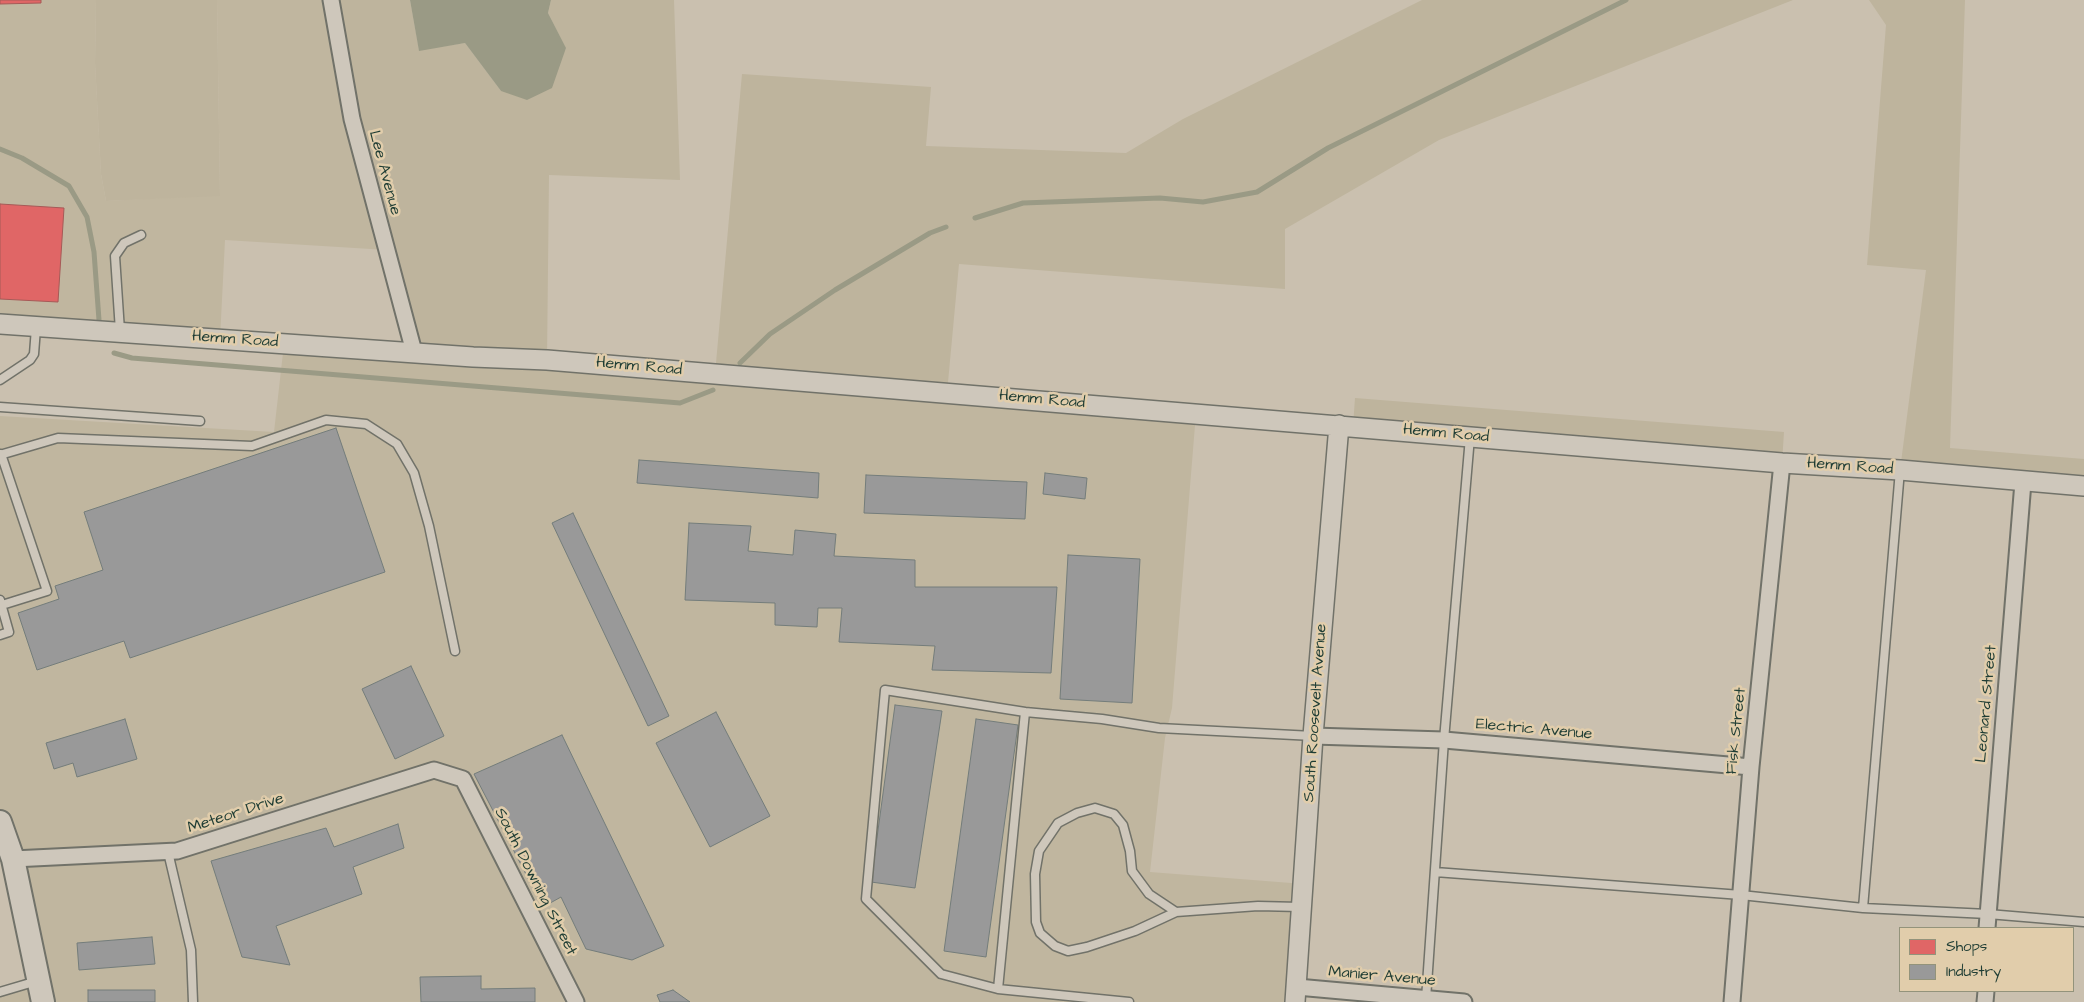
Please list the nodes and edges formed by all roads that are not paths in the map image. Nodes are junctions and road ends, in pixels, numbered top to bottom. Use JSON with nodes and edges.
{"nodes":[{"id":1,"x":331,"y":0,"type":"edge"},
{"id":2,"x":141,"y":236,"type":"dead end"},
{"id":3,"x":0,"y":324,"type":"edge"},
{"id":4,"x":36,"y":326,"type":"junction"},
{"id":5,"x":120,"y":332,"type":"junction"},
{"id":6,"x":414,"y":352,"type":"junction"},
{"id":7,"x":0,"y":380,"type":"edge"},
{"id":8,"x":0,"y":408,"type":"edge"},
{"id":9,"x":200,"y":421,"type":"dead end"},
{"id":10,"x":1339,"y":425,"type":"junction"},
{"id":11,"x":1470,"y":436,"type":"junction"},
{"id":12,"x":0,"y":454,"type":"edge"},
{"id":13,"x":1782,"y":463,"type":"junction"},
{"id":14,"x":1900,"y":470,"type":"junction"},
{"id":15,"x":2023,"y":482,"type":"junction"},
{"id":16,"x":2084,"y":486,"type":"edge"},
{"id":17,"x":1,"y":603,"type":"edge"},
{"id":18,"x":0,"y":635,"type":"edge"},
{"id":19,"x":455,"y":651,"type":"dead end"},
{"id":20,"x":1025,"y":712,"type":"junction"},
{"id":21,"x":1313,"y":736,"type":"junction"},
{"id":22,"x":1444,"y":740,"type":"junction"},
{"id":23,"x":1751,"y":767,"type":"junction"},
{"id":24,"x":463,"y":779,"type":"joint"},
{"id":25,"x":0,"y":822,"type":"edge"},
{"id":26,"x":168,"y":852,"type":"junction"},
{"id":27,"x":12,"y":859,"type":"junction"},
{"id":28,"x":1435,"y":872,"type":"junction"},
{"id":29,"x":1740,"y":895,"type":"junction"},
{"id":30,"x":1302,"y":907,"type":"junction"},
{"id":31,"x":1863,"y":908,"type":"junction"},
{"id":32,"x":1176,"y":912,"type":"junction"},
{"id":33,"x":1987,"y":921,"type":"edge"},
{"id":34,"x":2084,"y":922,"type":"edge"},
{"id":35,"x":998,"y":989,"type":"junction"},
{"id":36,"x":41,"y":991,"type":"edge"},
{"id":37,"x":0,"y":992,"type":"edge"},
{"id":38,"x":1296,"y":994,"type":"edge"},
{"id":39,"x":1426,"y":999,"type":"junction"},
{"id":40,"x":193,"y":1002,"type":"edge"},
{"id":41,"x":576,"y":1002,"type":"edge"},
{"id":42,"x":1128,"y":1002,"type":"edge"},
{"id":43,"x":1464,"y":1002,"type":"edge"},
{"id":44,"x":1732,"y":1002,"type":"edge"}],
"edges":[{"from":1,"to":6,"type":"street","name":"Lee Avenue"},
{"from":2,"to":5,"type":"lane"},
{"from":3,"to":4,"type":"street","name":"Hemm Road"},
{"from":4,"to":5,"type":"street","name":"Hemm Road"},
{"from":4,"to":7,"type":"lane"},
{"from":5,"to":6,"type":"street","name":"Hemm Road"},
{"from":6,"to":10,"type":"street","name":"Hemm Road"},
{"from":8,"to":9,"type":"lane"},
{"from":10,"to":11,"type":"street","name":"Hemm Road"},
{"from":10,"to":21,"type":"street","name":"South Roosevelt Avenue"},
{"from":11,"to":13,"type":"street","name":"Hemm Road"},
{"from":11,"to":22,"type":"lane"},
{"from":12,"to":17,"type":"lane"},
{"from":12,"to":19,"type":"lane"},
{"from":13,"to":14,"type":"street","name":"Hemm Road"},
{"from":13,"to":23,"type":"street","name":"Fisk Street"},
{"from":14,"to":15,"type":"street","name":"Hemm Road"},
{"from":14,"to":31,"type":"lane"},
{"from":15,"to":16,"type":"street","name":"Hemm Road"},
{"from":15,"to":33,"type":"street","name":"Leonard Street"},
{"from":17,"to":18,"type":"lane"},
{"from":20,"to":21,"type":"lane"},
{"from":20,"to":35,"type":"lane"},
{"from":20,"to":35,"type":"lane"},
{"from":21,"to":22,"type":"street","name":"Electric Avenue"},
{"from":21,"to":30,"type":"street","name":"South Roosevelt Avenue"},
{"from":22,"to":23,"type":"street","name":"Electric Avenue"},
{"from":22,"to":28,"type":"lane"},
{"from":23,"to":29,"type":"street","name":"Fisk Street"},
{"from":24,"to":26,"type":"street","name":"Meteor Drive"},
{"from":24,"to":41,"type":"street","name":"South Downing Street"},
{"from":25,"to":27,"type":"main road"},
{"from":26,"to":27,"type":"street","name":"Meteor Drive"},
{"from":26,"to":40,"type":"lane"},
{"from":27,"to":36,"type":"main road"},
{"from":28,"to":29,"type":"lane"},
{"from":28,"to":39,"type":"lane"},
{"from":29,"to":31,"type":"lane"},
{"from":29,"to":44,"type":"street","name":"Fisk Street"},
{"from":30,"to":32,"type":"lane"},
{"from":30,"to":38,"type":"street","name":"South Roosevelt Avenue"},
{"from":31,"to":33,"type":"lane"},
{"from":32,"to":32,"type":"lane"},
{"from":33,"to":34,"type":"lane"},
{"from":35,"to":42,"type":"lane"},
{"from":36,"to":37,"type":"lane"},
{"from":38,"to":39,"type":"street","name":"Manier Avenue"},
{"from":39,"to":43,"type":"street","name":"Manier Avenue"}]}
